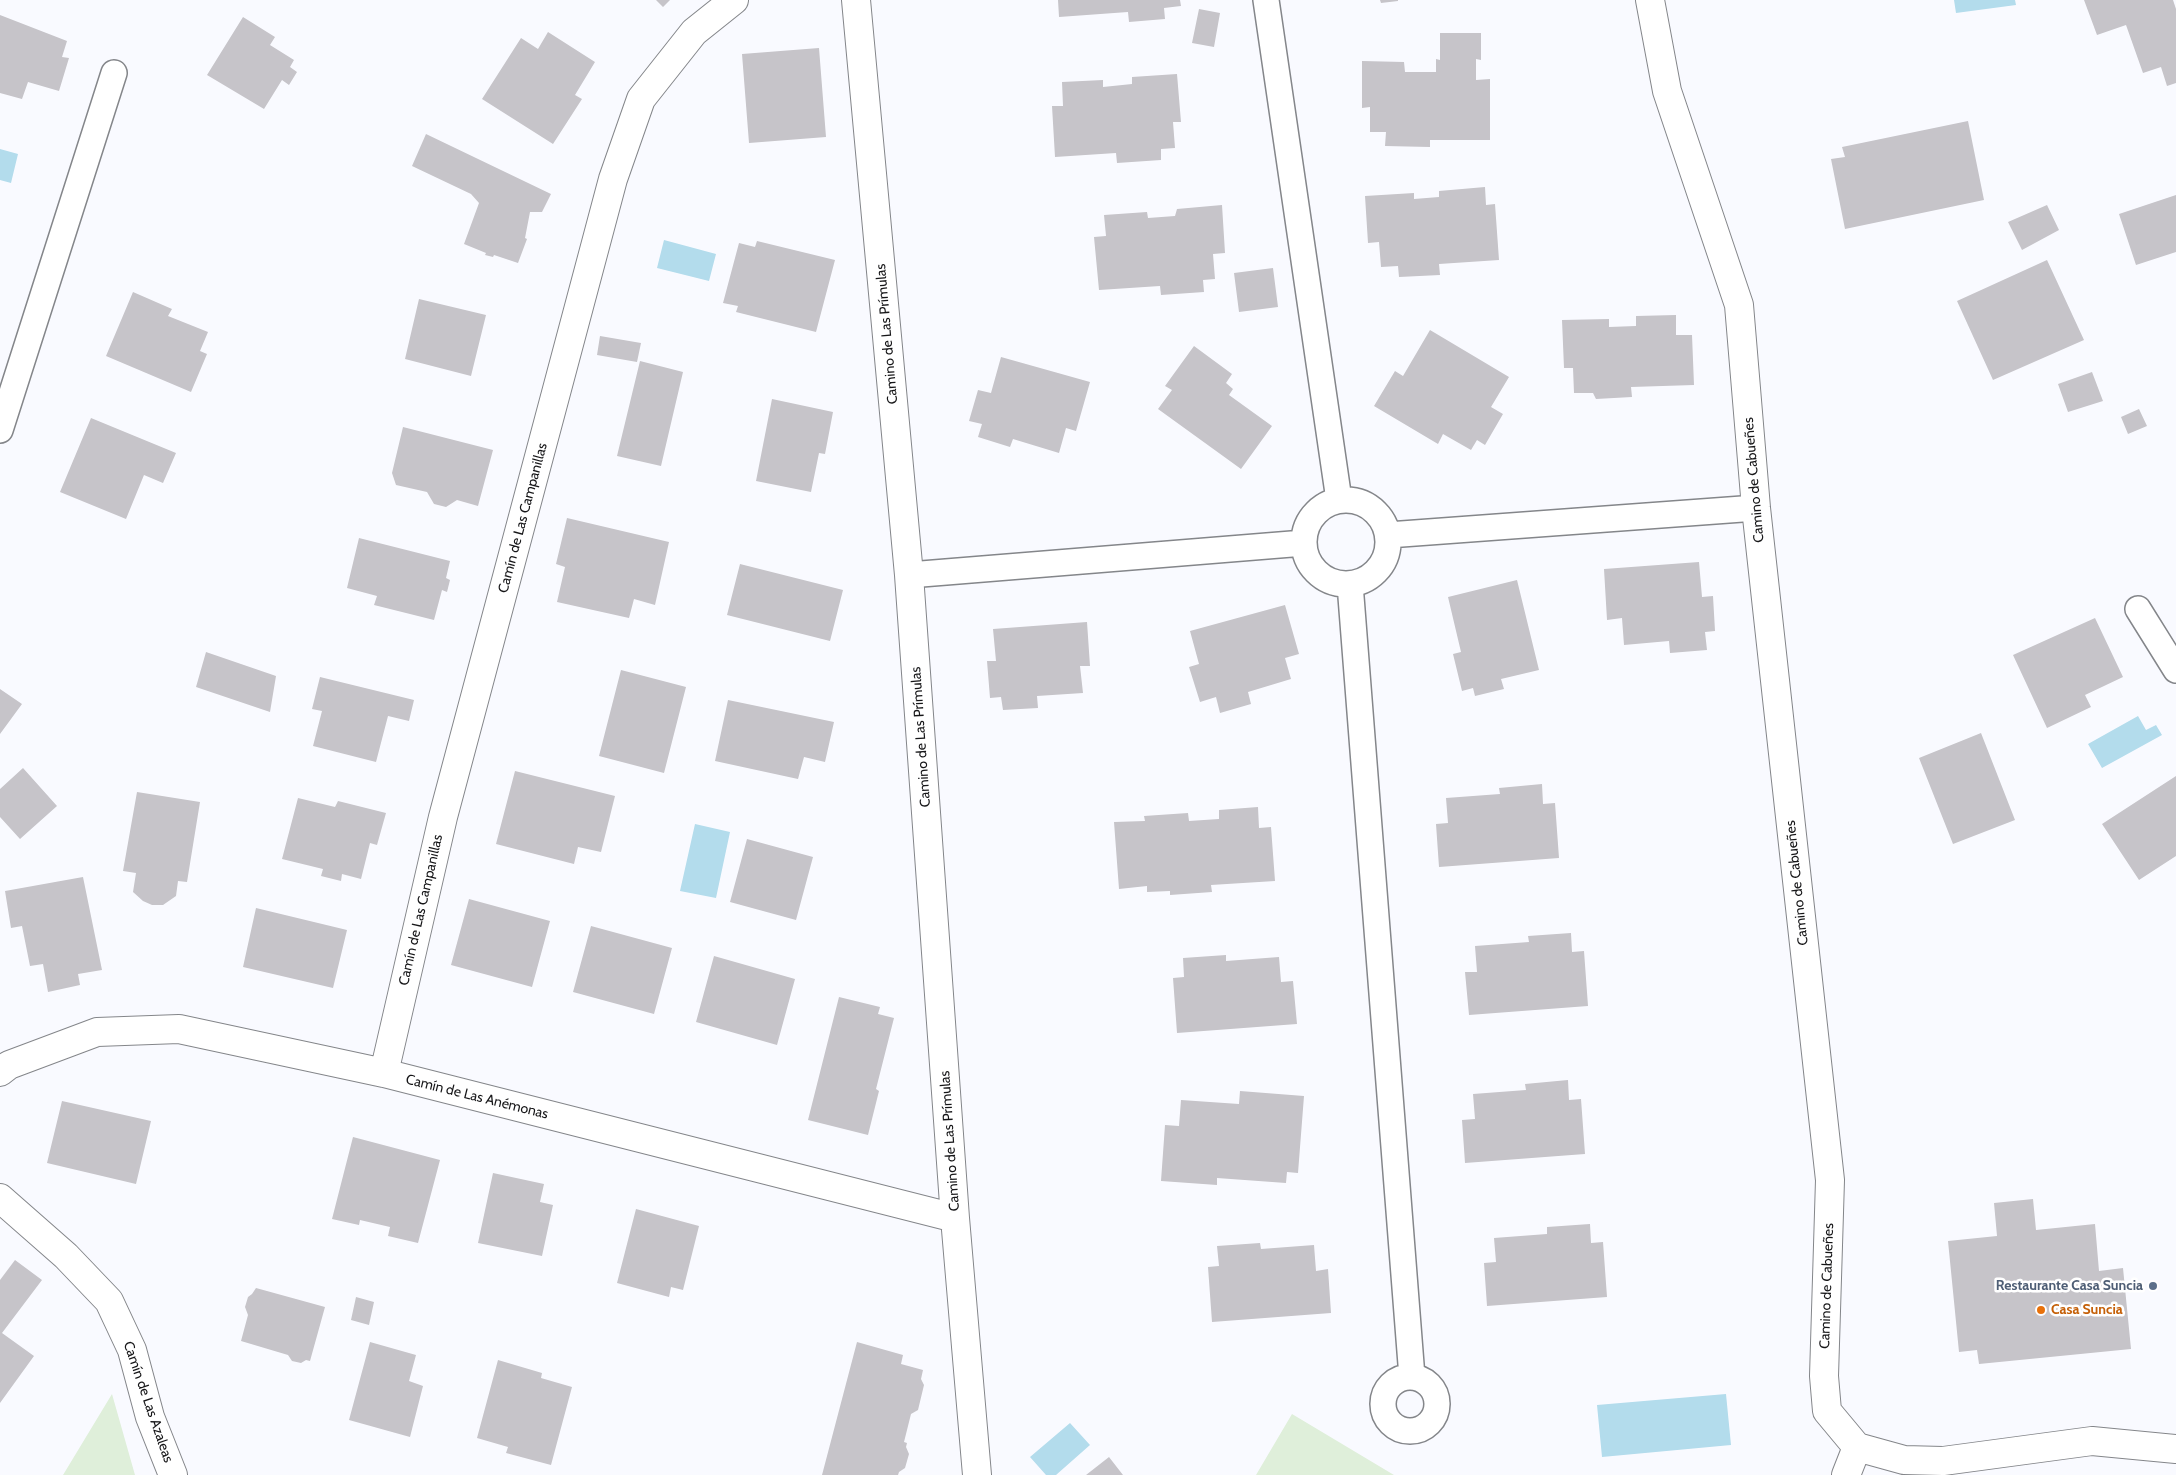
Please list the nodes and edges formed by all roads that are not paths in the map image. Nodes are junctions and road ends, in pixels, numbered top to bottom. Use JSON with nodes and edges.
{"nodes":[{"id":1,"x":734,"y":0,"type":"edge"},
{"id":2,"x":856,"y":0,"type":"edge"},
{"id":3,"x":1266,"y":0,"type":"edge"},
{"id":4,"x":1650,"y":0,"type":"edge"},
{"id":5,"x":114,"y":73,"type":"dead end"},
{"id":6,"x":0,"y":430,"type":"edge"},
{"id":7,"x":1339,"y":500,"type":"junction"},
{"id":8,"x":1756,"y":508,"type":"junction"},
{"id":9,"x":1388,"y":535,"type":"junction"},
{"id":10,"x":1304,"y":544,"type":"junction"},
{"id":11,"x":909,"y":574,"type":"junction"},
{"id":12,"x":1350,"y":584,"type":"junction"},
{"id":13,"x":2138,"y":609,"type":"dead end"},
{"id":14,"x":2176,"y":670,"type":"edge"},
{"id":15,"x":0,"y":1072,"type":"edge"},
{"id":16,"x":384,"y":1073,"type":"junction"},
{"id":17,"x":0,"y":1198,"type":"edge"},
{"id":18,"x":955,"y":1218,"type":"junction"},
{"id":19,"x":1412,"y":1377,"type":"dead end"},
{"id":20,"x":1857,"y":1447,"type":"junction"},
{"id":21,"x":2176,"y":1449,"type":"edge"},
{"id":22,"x":173,"y":1475,"type":"edge"},
{"id":23,"x":977,"y":1475,"type":"edge"},
{"id":24,"x":1846,"y":1475,"type":"edge"}],
"edges":[{"from":1,"to":16,"type":"street","name":"Camín de Las Campanillas"},
{"from":2,"to":11,"type":"street","name":"Camino de Las Prímulas"},
{"from":3,"to":7,"type":"lane"},
{"from":4,"to":8,"type":"street","name":"Camino de Cabueñes"},
{"from":5,"to":6,"type":"lane"},
{"from":7,"to":9,"type":"lane"},
{"from":7,"to":10,"type":"lane"},
{"from":8,"to":9,"type":"lane"},
{"from":8,"to":20,"type":"street","name":"Camino de Cabueñes"},
{"from":9,"to":12,"type":"lane"},
{"from":10,"to":11,"type":"lane"},
{"from":10,"to":12,"type":"lane"},
{"from":11,"to":18,"type":"street","name":"Camino de Las Prímulas"},
{"from":12,"to":19,"type":"lane"},
{"from":13,"to":14,"type":"lane"},
{"from":15,"to":16,"type":"street","name":"Camín de Las Anémonas"},
{"from":16,"to":18,"type":"street","name":"Camín de Las Anémonas"},
{"from":17,"to":22,"type":"street","name":"Camín de Las Azaleas"},
{"from":18,"to":23,"type":"street","name":"Camino de Las Prímulas"},
{"from":20,"to":21,"type":"street"},
{"from":20,"to":24,"type":"street"}]}
